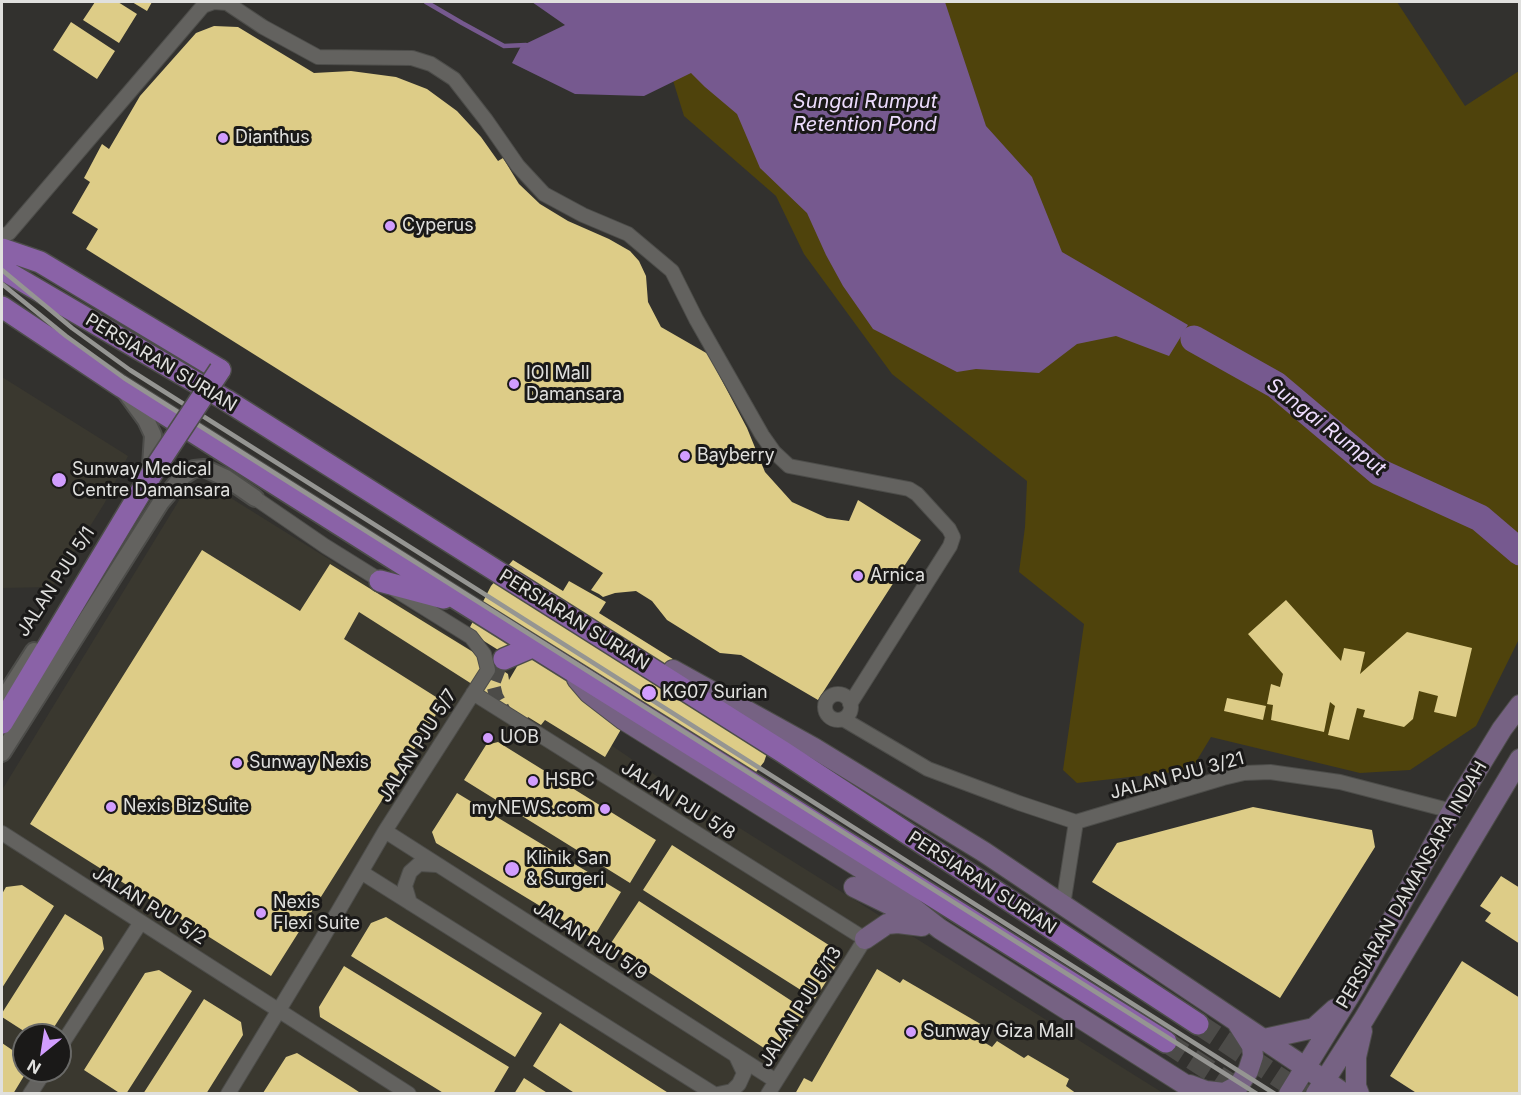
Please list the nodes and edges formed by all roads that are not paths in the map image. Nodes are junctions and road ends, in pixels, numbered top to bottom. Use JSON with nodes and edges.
{"nodes":[{"id":1,"x":2,"y":236,"type":"edge"},
{"id":2,"x":2,"y":249,"type":"edge"},
{"id":3,"x":2,"y":269,"type":"edge"},
{"id":4,"x":2,"y":307,"type":"edge"},
{"id":5,"x":122,"y":387,"type":"junction"},
{"id":6,"x":151,"y":465,"type":"junction"},
{"id":7,"x":175,"y":486,"type":"junction"},
{"id":8,"x":255,"y":498,"type":"joint"},
{"id":9,"x":380,"y":581,"type":"junction"},
{"id":10,"x":462,"y":602,"type":"junction"},
{"id":11,"x":616,"y":646,"type":"junction"},
{"id":12,"x":532,"y":647,"type":"junction"},
{"id":13,"x":501,"y":664,"type":"dead end"},
{"id":14,"x":565,"y":666,"type":"junction"},
{"id":15,"x":673,"y":670,"type":"joint"},
{"id":16,"x":473,"y":693,"type":"junction"},
{"id":17,"x":850,"y":704,"type":"junction"},
{"id":18,"x":1520,"y":705,"type":"edge"},
{"id":19,"x":2,"y":714,"type":"edge"},
{"id":20,"x":843,"y":719,"type":"junction"},
{"id":21,"x":2,"y":753,"type":"edge"},
{"id":22,"x":1520,"y":759,"type":"edge"},
{"id":23,"x":1508,"y":779,"type":"junction"},
{"id":24,"x":1452,"y":811,"type":"junction"},
{"id":25,"x":1076,"y":822,"type":"junction"},
{"id":26,"x":385,"y":831,"type":"junction"},
{"id":27,"x":4,"y":839,"type":"edge"},
{"id":28,"x":438,"y":866,"type":"junction"},
{"id":29,"x":361,"y":872,"type":"junction"},
{"id":30,"x":854,"y":887,"type":"dead end"},
{"id":31,"x":410,"y":903,"type":"junction"},
{"id":32,"x":1063,"y":905,"type":"junction"},
{"id":33,"x":141,"y":922,"type":"junction"},
{"id":34,"x":940,"y":928,"type":"junction"},
{"id":35,"x":865,"y":939,"type":"junction"},
{"id":36,"x":1355,"y":987,"type":"junction"},
{"id":37,"x":278,"y":1009,"type":"junction"},
{"id":38,"x":1233,"y":1017,"type":"junction"},
{"id":39,"x":1364,"y":1019,"type":"junction"},
{"id":40,"x":1198,"y":1024,"type":"tunnel mouth"},
{"id":41,"x":72,"y":1028,"type":"edge"},
{"id":42,"x":1264,"y":1039,"type":"junction"},
{"id":43,"x":1166,"y":1042,"type":"tunnel mouth"},
{"id":44,"x":736,"y":1056,"type":"junction"},
{"id":45,"x":1307,"y":1066,"type":"junction"},
{"id":46,"x":1178,"y":1079,"type":"junction"},
{"id":47,"x":776,"y":1081,"type":"junction"},
{"id":48,"x":1321,"y":1086,"type":"edge"},
{"id":49,"x":1198,"y":1092,"type":"edge"},
{"id":50,"x":228,"y":1094,"type":"edge"},
{"id":51,"x":409,"y":1094,"type":"edge"},
{"id":52,"x":716,"y":1094,"type":"edge"},
{"id":53,"x":768,"y":1094,"type":"edge"},
{"id":54,"x":1289,"y":1094,"type":"edge"},
{"id":55,"x":1345,"y":1094,"type":"edge"},
{"id":56,"x":1359,"y":1094,"type":"edge"}],
"edges":[{"from":1,"to":17,"type":"street"},
{"from":2,"to":19,"type":"main road","bridge":true},
{"from":3,"to":11,"type":"main road","name":"PERSIARAN SURIAN"},
{"from":4,"to":5,"type":"main road"},
{"from":5,"to":6,"type":"street","name":"JALAN PJU 5/1"},
{"from":5,"to":10,"type":"main road","name":"PERSIARAN SURIAN"},
{"from":6,"to":7,"type":"street"},
{"from":6,"to":19,"type":"street","name":"JALAN PJU 5/1"},
{"from":7,"to":8,"type":"street"},
{"from":7,"to":21,"type":"street"},
{"from":8,"to":9,"type":"street","name":"JALAN PJU 5/7"},
{"from":9,"to":10,"type":"main road"},
{"from":9,"to":16,"type":"street","name":"JALAN PJU 5/7"},
{"from":10,"to":12,"type":"main road","name":"PERSIARAN SURIAN"},
{"from":11,"to":15,"type":"main road"},
{"from":11,"to":40,"type":"main road","name":"PERSIARAN SURIAN"},
{"from":12,"to":13,"type":"main road"},
{"from":12,"to":14,"type":"main road","name":"PERSIARAN SURIAN"},
{"from":14,"to":34,"type":"main road","name":"PERSIARAN SURIAN"},
{"from":14,"to":43,"type":"main road","name":"PERSIARAN SURIAN"},
{"from":15,"to":32,"type":"main road","name":"PERSIARAN SURIAN"},
{"from":16,"to":26,"type":"street","name":"JALAN PJU 5/7"},
{"from":16,"to":35,"type":"street","name":"JALAN PJU 5/8"},
{"from":17,"to":20,"type":"street"},
{"from":17,"to":20,"type":"street"},
{"from":18,"to":24,"type":"main road","name":"PERSIARAN DAMANSARA INDAH"},
{"from":20,"to":25,"type":"street"},
{"from":22,"to":23,"type":"main road","name":"PERSIARAN DAMANSARA INDAH"},
{"from":23,"to":24,"type":"main road"},
{"from":23,"to":39,"type":"main road","name":"PERSIARAN DAMANSARA INDAH"},
{"from":24,"to":25,"type":"street","name":"JALAN PJU 3/21"},
{"from":24,"to":36,"type":"main road","name":"PERSIARAN DAMANSARA INDAH"},
{"from":25,"to":32,"type":"street"},
{"from":26,"to":28,"type":"street","name":"JALAN PJU 5/9"},
{"from":26,"to":29,"type":"street","name":"JALAN PJU 5/7"},
{"from":27,"to":33,"type":"street","name":"JALAN PJU 5/2"},
{"from":28,"to":31,"type":"street"},
{"from":28,"to":44,"type":"street","name":"JALAN PJU 5/9"},
{"from":29,"to":31,"type":"street"},
{"from":29,"to":37,"type":"street","name":"JALAN PJU 5/7"},
{"from":30,"to":34,"type":"main road"},
{"from":31,"to":52,"type":"street"},
{"from":32,"to":38,"type":"main road","name":"PERSIARAN SURIAN"},
{"from":33,"to":37,"type":"street","name":"JALAN PJU 5/2"},
{"from":33,"to":41,"type":"street"},
{"from":34,"to":35,"type":"main road"},
{"from":34,"to":46,"type":"main road","name":"PERSIARAN SURIAN"},
{"from":35,"to":47,"type":"street","name":"JALAN PJU 5/13"},
{"from":36,"to":42,"type":"main road"},
{"from":36,"to":45,"type":"main road","name":"PERSIARAN DAMANSARA INDAH"},
{"from":37,"to":50,"type":"street","name":"JALAN PJU 5/7"},
{"from":37,"to":51,"type":"street","name":"JALAN PJU 5/2"},
{"from":38,"to":42,"type":"main road","name":"PERSIARAN SURIAN"},
{"from":38,"to":46,"type":"main road"},
{"from":39,"to":48,"type":"main road","name":"PERSIARAN DAMANSARA INDAH"},
{"from":39,"to":56,"type":"main road"},
{"from":42,"to":45,"type":"main road","name":"PERSIARAN SURIAN"},
{"from":44,"to":47,"type":"street","name":"JALAN PJU 5/9"},
{"from":44,"to":52,"type":"street"},
{"from":45,"to":48,"type":"main road","name":"PERSIARAN SURIAN"},
{"from":45,"to":54,"type":"main road","name":"PERSIARAN DAMANSARA INDAH"},
{"from":46,"to":49,"type":"main road","name":"PERSIARAN SURIAN"},
{"from":47,"to":53,"type":"street","name":"JALAN PJU 5/13"},
{"from":48,"to":55,"type":"main road","name":"PERSIARAN SURIAN"}]}
